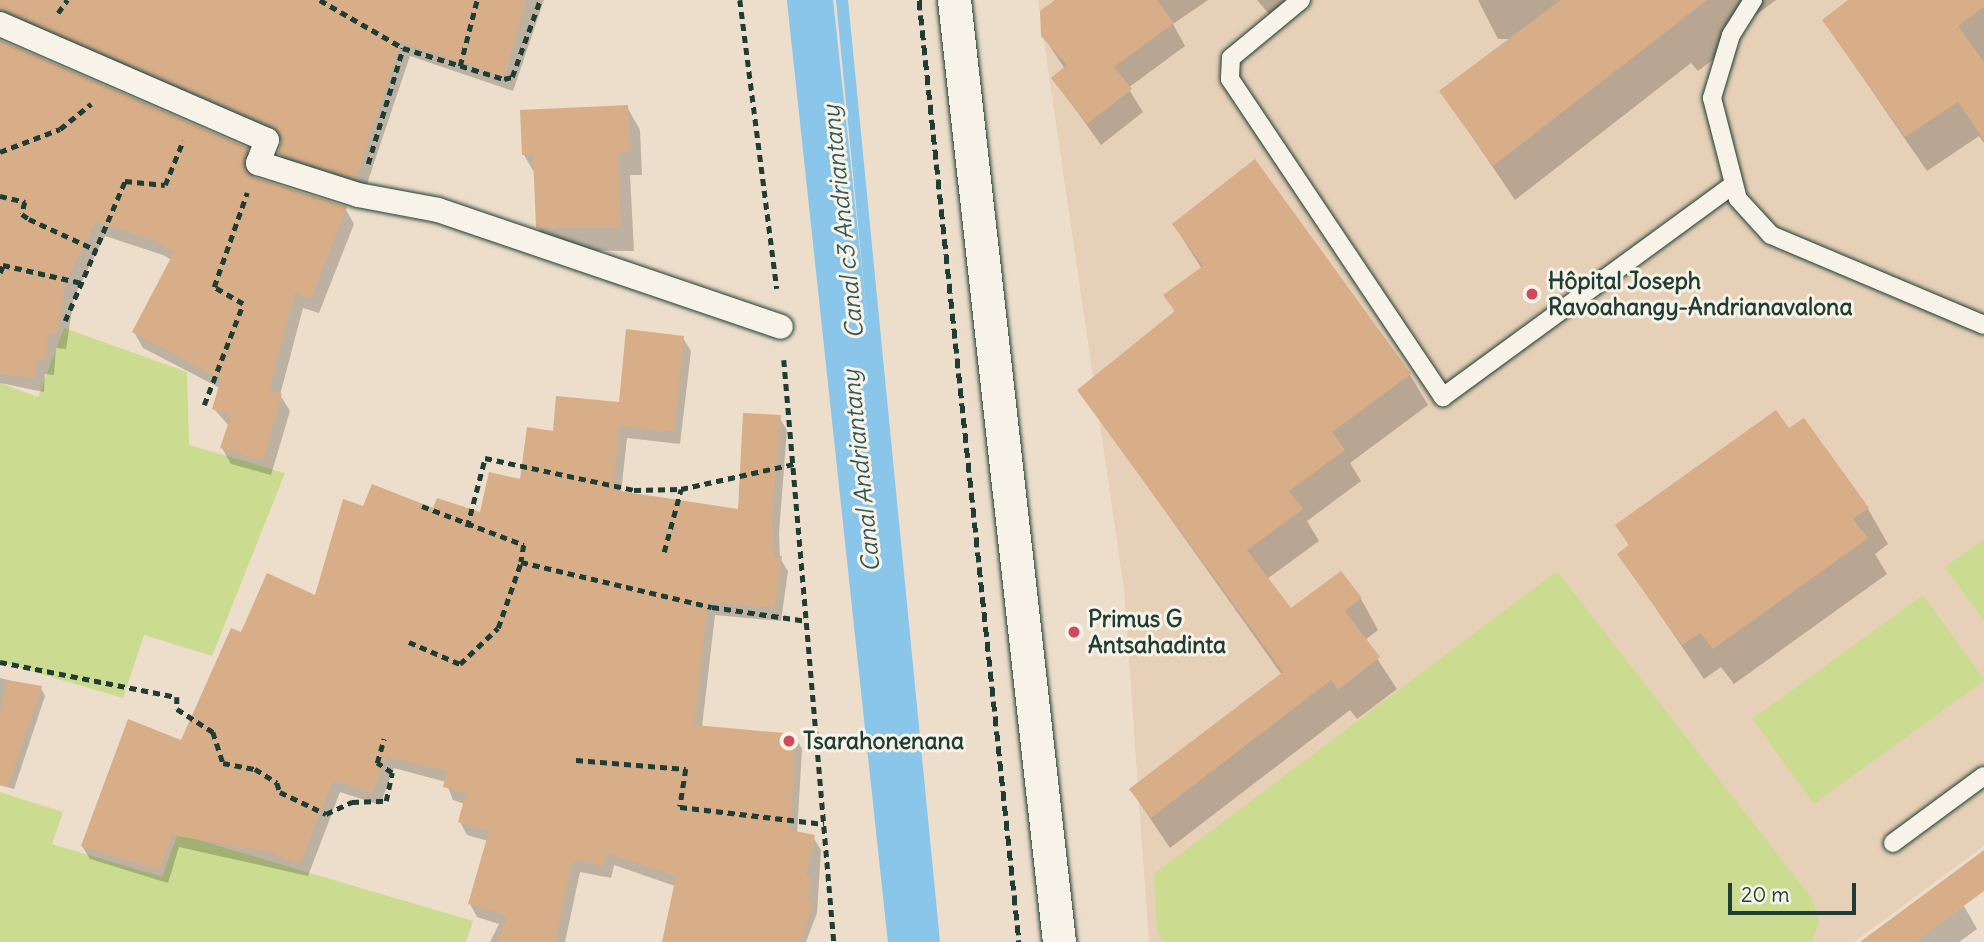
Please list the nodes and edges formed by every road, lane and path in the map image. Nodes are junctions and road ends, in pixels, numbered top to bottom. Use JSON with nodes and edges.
{"nodes":[{"id":1,"x":320,"y":0,"type":"edge"},
{"id":2,"x":477,"y":0,"type":"edge"},
{"id":3,"x":540,"y":0,"type":"edge"},
{"id":4,"x":740,"y":0,"type":"edge"},
{"id":5,"x":954,"y":0,"type":"edge"},
{"id":6,"x":1301,"y":0,"type":"edge"},
{"id":7,"x":1753,"y":0,"type":"edge"},
{"id":8,"x":0,"y":24,"type":"edge"},
{"id":9,"x":403,"y":48,"type":"junction"},
{"id":10,"x":460,"y":66,"type":"junction"},
{"id":11,"x":125,"y":81,"type":"junction"},
{"id":12,"x":195,"y":111,"type":"junction"},
{"id":13,"x":0,"y":152,"type":"edge"},
{"id":14,"x":258,"y":163,"type":"junction"},
{"id":15,"x":1733,"y":185,"type":"junction"},
{"id":16,"x":358,"y":195,"type":"junction"},
{"id":17,"x":0,"y":196,"type":"edge"},
{"id":18,"x":96,"y":250,"type":"junction"},
{"id":19,"x":0,"y":273,"type":"edge"},
{"id":20,"x":82,"y":283,"type":"junction"},
{"id":21,"x":65,"y":321,"type":"dead end"},
{"id":22,"x":1984,"y":325,"type":"edge"},
{"id":23,"x":781,"y":327,"type":"junction"},
{"id":24,"x":204,"y":405,"type":"dead end"},
{"id":25,"x":794,"y":464,"type":"junction"},
{"id":26,"x":681,"y":489,"type":"junction"},
{"id":27,"x":422,"y":506,"type":"dead end"},
{"id":28,"x":467,"y":527,"type":"junction"},
{"id":29,"x":664,"y":552,"type":"dead end"},
{"id":30,"x":521,"y":562,"type":"junction"},
{"id":31,"x":807,"y":621,"type":"junction"},
{"id":32,"x":409,"y":642,"type":"dead end"},
{"id":33,"x":0,"y":662,"type":"edge"},
{"id":34,"x":384,"y":739,"type":"dead end"},
{"id":35,"x":576,"y":760,"type":"dead end"},
{"id":36,"x":1984,"y":776,"type":"edge"},
{"id":37,"x":824,"y":824,"type":"junction"},
{"id":38,"x":1893,"y":843,"type":"dead end"},
{"id":39,"x":834,"y":942,"type":"edge"},
{"id":40,"x":1059,"y":942,"type":"edge"}],
"edges":[{"from":1,"to":9,"type":"path"},
{"from":2,"to":10,"type":"path"},
{"from":3,"to":10,"type":"path"},
{"from":4,"to":23,"type":"path"},
{"from":5,"to":40,"type":"street"},
{"from":6,"to":15,"type":"lane"},
{"from":7,"to":15,"type":"lane"},
{"from":8,"to":11,"type":"street"},
{"from":9,"to":10,"type":"path"},
{"from":9,"to":16,"type":"path"},
{"from":11,"to":12,"type":"street"},
{"from":11,"to":13,"type":"path"},
{"from":12,"to":14,"type":"street"},
{"from":12,"to":18,"type":"path"},
{"from":14,"to":16,"type":"street"},
{"from":14,"to":24,"type":"path"},
{"from":15,"to":22,"type":"lane"},
{"from":16,"to":23,"type":"street"},
{"from":17,"to":18,"type":"path"},
{"from":18,"to":20,"type":"path"},
{"from":19,"to":20,"type":"path"},
{"from":20,"to":21,"type":"path"},
{"from":23,"to":25,"type":"path"},
{"from":25,"to":26,"type":"path"},
{"from":25,"to":31,"type":"path"},
{"from":26,"to":28,"type":"path"},
{"from":26,"to":29,"type":"path"},
{"from":27,"to":28,"type":"path"},
{"from":28,"to":30,"type":"path"},
{"from":30,"to":31,"type":"path"},
{"from":30,"to":32,"type":"path"},
{"from":31,"to":37,"type":"path"},
{"from":33,"to":34,"type":"path"},
{"from":35,"to":37,"type":"path"},
{"from":36,"to":38,"type":"lane"},
{"from":37,"to":39,"type":"path"}]}
